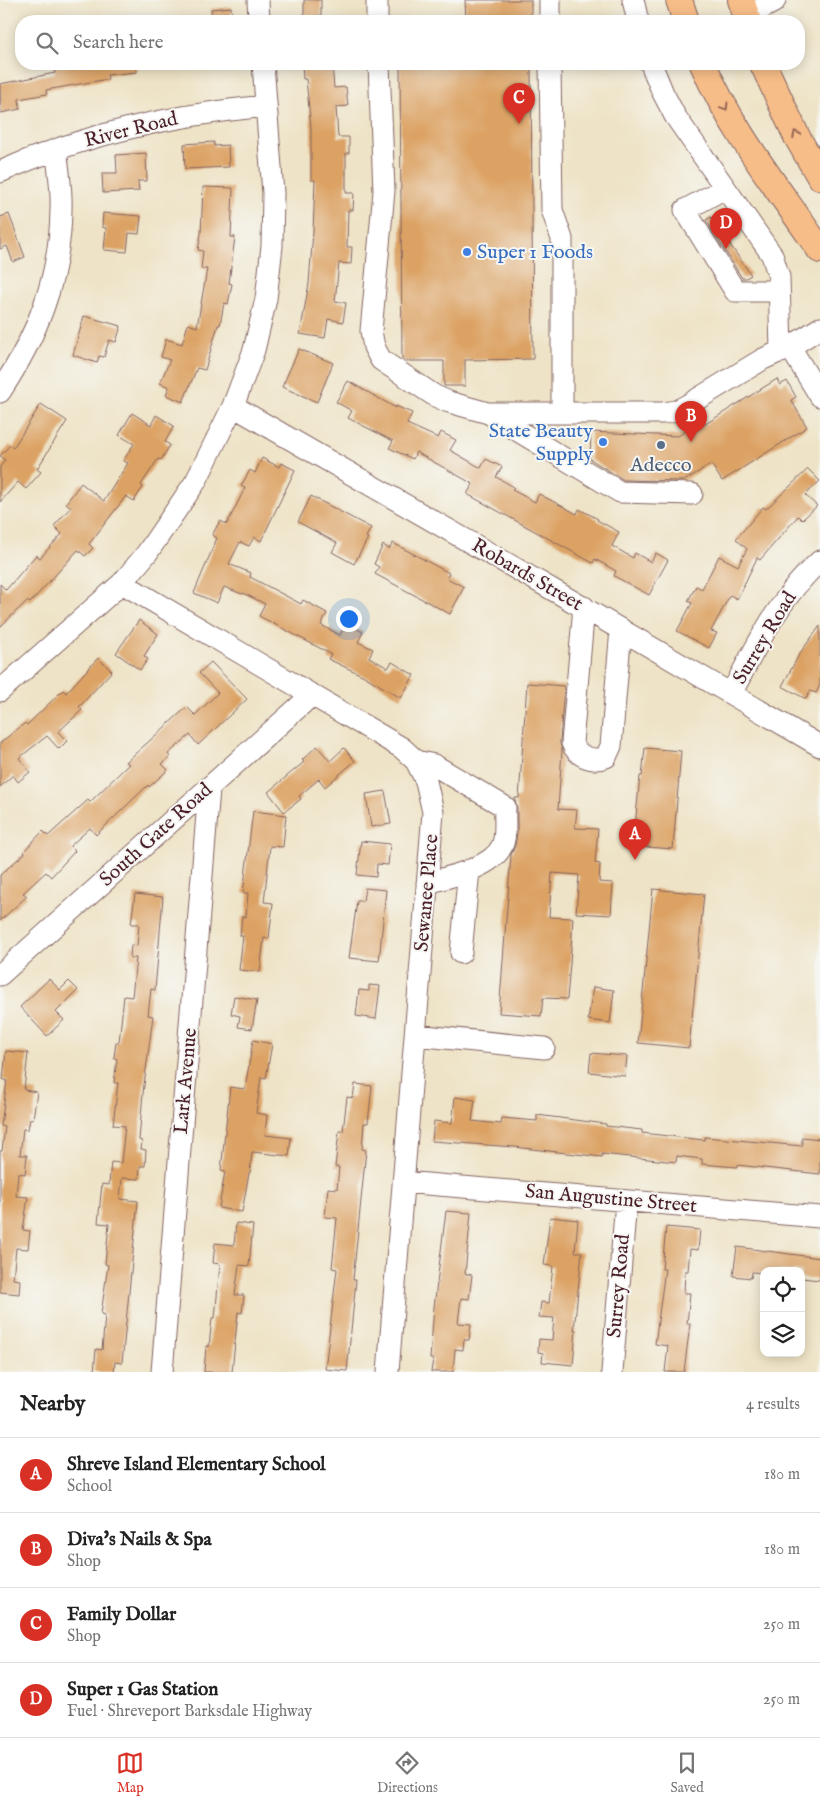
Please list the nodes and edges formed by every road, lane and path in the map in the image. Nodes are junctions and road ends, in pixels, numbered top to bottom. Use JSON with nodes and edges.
{"nodes":[{"id":1,"x":258,"y":0,"type":"edge"},
{"id":2,"x":377,"y":0,"type":"edge"},
{"id":3,"x":550,"y":0,"type":"edge"},
{"id":4,"x":633,"y":0,"type":"edge"},
{"id":5,"x":679,"y":0,"type":"edge"},
{"id":6,"x":775,"y":0,"type":"edge"},
{"id":7,"x":259,"y":15,"type":"edge"},
{"id":8,"x":377,"y":15,"type":"edge"},
{"id":9,"x":550,"y":15,"type":"edge"},
{"id":10,"x":637,"y":15,"type":"edge"},
{"id":11,"x":684,"y":15,"type":"edge"},
{"id":12,"x":741,"y":15,"type":"edge"},
{"id":13,"x":263,"y":70,"type":"edge"},
{"id":14,"x":379,"y":70,"type":"edge"},
{"id":15,"x":550,"y":70,"type":"edge"},
{"id":16,"x":653,"y":70,"type":"edge"},
{"id":17,"x":706,"y":70,"type":"edge"},
{"id":18,"x":766,"y":70,"type":"edge"},
{"id":19,"x":266,"y":106,"type":"junction"},
{"id":20,"x":56,"y":150,"type":"junction"},
{"id":21,"x":0,"y":172,"type":"edge"},
{"id":22,"x":820,"y":177,"type":"edge"},
{"id":23,"x":725,"y":188,"type":"junction"},
{"id":24,"x":820,"y":250,"type":"edge"},
{"id":25,"x":779,"y":291,"type":"junction"},
{"id":26,"x":820,"y":328,"type":"edge"},
{"id":27,"x":785,"y":350,"type":"junction"},
{"id":28,"x":0,"y":392,"type":"edge"},
{"id":29,"x":820,"y":396,"type":"edge"},
{"id":30,"x":234,"y":406,"type":"junction"},
{"id":31,"x":562,"y":412,"type":"junction"},
{"id":32,"x":488,"y":413,"type":"junction"},
{"id":33,"x":692,"y":494,"type":"dead end"},
{"id":34,"x":820,"y":561,"type":"edge"},
{"id":35,"x":122,"y":583,"type":"junction"},
{"id":36,"x":584,"y":607,"type":"junction"},
{"id":37,"x":621,"y":629,"type":"junction"},
{"id":38,"x":0,"y":691,"type":"edge"},
{"id":39,"x":731,"y":694,"type":"junction"},
{"id":40,"x":312,"y":695,"type":"junction"},
{"id":41,"x":820,"y":746,"type":"edge"},
{"id":42,"x":416,"y":761,"type":"junction"},
{"id":43,"x":209,"y":789,"type":"junction"},
{"id":44,"x":469,"y":870,"type":"junction"},
{"id":45,"x":427,"y":883,"type":"junction"},
{"id":46,"x":462,"y":953,"type":"dead end"},
{"id":47,"x":0,"y":975,"type":"edge"},
{"id":48,"x":415,"y":1035,"type":"junction"},
{"id":49,"x":544,"y":1048,"type":"dead end"},
{"id":50,"x":403,"y":1182,"type":"junction"},
{"id":51,"x":626,"y":1201,"type":"junction"},
{"id":52,"x":820,"y":1217,"type":"edge"},
{"id":53,"x":162,"y":1372,"type":"edge"},
{"id":54,"x":388,"y":1372,"type":"edge"},
{"id":55,"x":612,"y":1372,"type":"edge"}],
"edges":[{"from":1,"to":7,"type":"street"},
{"from":2,"to":8,"type":"street"},
{"from":3,"to":9,"type":"street"},
{"from":4,"to":10,"type":"street"},
{"from":5,"to":11,"type":"main road"},
{"from":6,"to":12,"type":"street"},
{"from":13,"to":19,"type":"street"},
{"from":14,"to":32,"type":"street"},
{"from":15,"to":31,"type":"street"},
{"from":16,"to":23,"type":"street"},
{"from":17,"to":24,"type":"main road","one_way":true},
{"from":22,"to":18,"type":"main road","one_way":true},
{"from":19,"to":20,"type":"street","name":"River Road"},
{"from":19,"to":30,"type":"street"},
{"from":20,"to":21,"type":"street","name":"River Road"},
{"from":20,"to":28,"type":"street"},
{"from":23,"to":25,"type":"street"},
{"from":23,"to":25,"type":"street"},
{"from":25,"to":27,"type":"street"},
{"from":26,"to":27,"type":"street"},
{"from":27,"to":29,"type":"street"},
{"from":27,"to":31,"type":"street"},
{"from":30,"to":35,"type":"street"},
{"from":30,"to":36,"type":"street","name":"Robards Street"},
{"from":31,"to":32,"type":"street"},
{"from":32,"to":33,"type":"street"},
{"from":34,"to":39,"type":"street","name":"Surrey Road"},
{"from":35,"to":38,"type":"street"},
{"from":35,"to":40,"type":"street","name":"Sewanee Place"},
{"from":36,"to":37,"type":"street","name":"Robards Street"},
{"from":36,"to":37,"type":"street"},
{"from":37,"to":39,"type":"street","name":"Robards Street"},
{"from":39,"to":41,"type":"street","name":"Robards Street"},
{"from":40,"to":42,"type":"street","name":"Sewanee Place"},
{"from":40,"to":43,"type":"street","name":"South Gate Road"},
{"from":42,"to":44,"type":"street"},
{"from":42,"to":45,"type":"street","name":"Sewanee Place"},
{"from":43,"to":47,"type":"street","name":"South Gate Road"},
{"from":43,"to":53,"type":"street","name":"Lark Avenue"},
{"from":44,"to":45,"type":"street"},
{"from":44,"to":46,"type":"street"},
{"from":45,"to":48,"type":"street","name":"Sewanee Place"},
{"from":48,"to":49,"type":"street"},
{"from":48,"to":50,"type":"street","name":"Sewanee Place"},
{"from":50,"to":51,"type":"street","name":"San Augustine Street"},
{"from":50,"to":54,"type":"street","name":"Sewanee Place"},
{"from":51,"to":52,"type":"street","name":"San Augustine Street"},
{"from":51,"to":55,"type":"street","name":"Surrey Road"}]}
